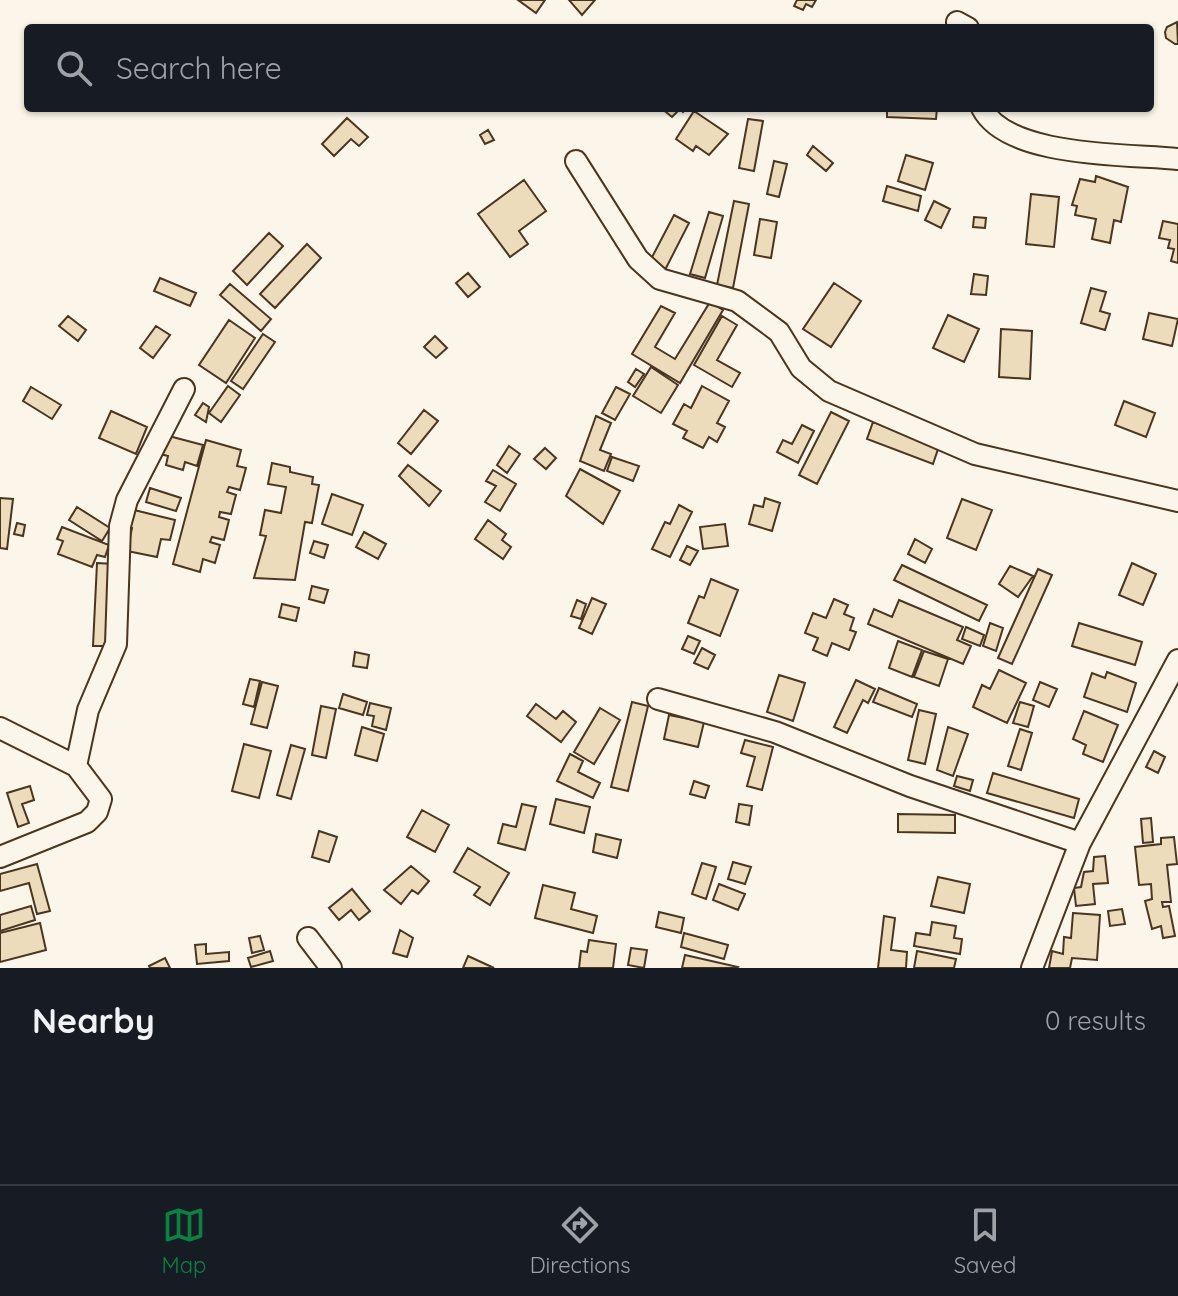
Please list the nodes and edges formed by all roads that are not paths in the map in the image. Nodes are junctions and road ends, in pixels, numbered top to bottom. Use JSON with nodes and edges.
{"nodes":[{"id":1,"x":984,"y":112,"type":"edge"},
{"id":2,"x":1178,"y":159,"type":"edge"},
{"id":3,"x":576,"y":161,"type":"dead end"},
{"id":4,"x":184,"y":389,"type":"dead end"},
{"id":5,"x":1178,"y":501,"type":"edge"},
{"id":6,"x":1178,"y":660,"type":"edge"},
{"id":7,"x":658,"y":699,"type":"dead end"},
{"id":8,"x":0,"y":728,"type":"edge"},
{"id":9,"x":76,"y":766,"type":"junction"},
{"id":10,"x":1080,"y":843,"type":"junction"},
{"id":11,"x":0,"y":857,"type":"edge"},
{"id":12,"x":308,"y":938,"type":"dead end"},
{"id":13,"x":331,"y":968,"type":"edge"},
{"id":14,"x":1032,"y":968,"type":"edge"}],
"edges":[{"from":1,"to":2,"type":"street"},
{"from":3,"to":5,"type":"street"},
{"from":4,"to":9,"type":"street"},
{"from":6,"to":10,"type":"street"},
{"from":7,"to":10,"type":"street"},
{"from":8,"to":9,"type":"street"},
{"from":9,"to":11,"type":"street"},
{"from":10,"to":14,"type":"street"},
{"from":12,"to":13,"type":"street"}]}
